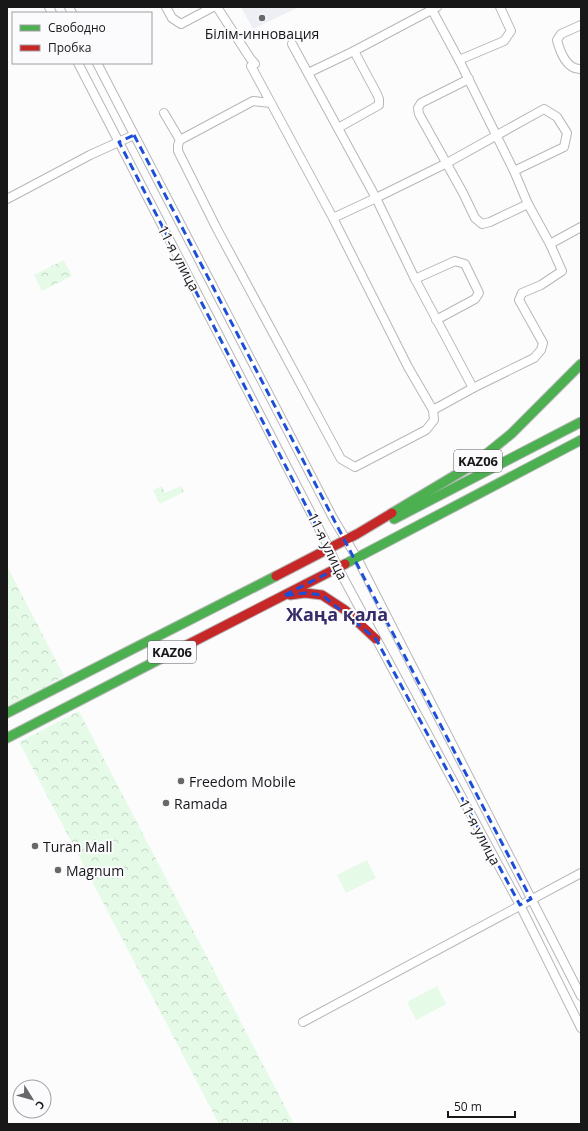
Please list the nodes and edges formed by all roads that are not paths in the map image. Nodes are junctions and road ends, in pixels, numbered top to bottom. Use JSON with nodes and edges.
{"nodes":[{"id":1,"x":166,"y":7,"type":"edge"},
{"id":2,"x":213,"y":7,"type":"edge"},
{"id":3,"x":217,"y":7,"type":"edge"},
{"id":4,"x":500,"y":7,"type":"edge"},
{"id":5,"x":435,"y":8,"type":"edge"},
{"id":6,"x":581,"y":25,"type":"edge"},
{"id":7,"x":292,"y":44,"type":"dead end"},
{"id":8,"x":354,"y":51,"type":"junction"},
{"id":9,"x":460,"y":60,"type":"junction"},
{"id":10,"x":79,"y":64,"type":"edge"},
{"id":11,"x":98,"y":64,"type":"edge"},
{"id":12,"x":581,"y":69,"type":"edge"},
{"id":13,"x":308,"y":73,"type":"junction"},
{"id":14,"x":469,"y":79,"type":"junction"},
{"id":15,"x":271,"y":103,"type":"junction"},
{"id":16,"x":164,"y":113,"type":"dead end"},
{"id":17,"x":338,"y":128,"type":"junction"},
{"id":18,"x":134,"y":135,"type":"junction"},
{"id":19,"x":497,"y":136,"type":"junction"},
{"id":20,"x":180,"y":140,"type":"junction"},
{"id":21,"x":119,"y":142,"type":"junction"},
{"id":22,"x":447,"y":163,"type":"junction"},
{"id":23,"x":514,"y":171,"type":"junction"},
{"id":24,"x":376,"y":198,"type":"junction"},
{"id":25,"x":7,"y":199,"type":"edge"},
{"id":26,"x":528,"y":204,"type":"junction"},
{"id":27,"x":333,"y":218,"type":"junction"},
{"id":28,"x":581,"y":227,"type":"edge"},
{"id":29,"x":550,"y":244,"type":"junction"},
{"id":30,"x":415,"y":280,"type":"junction"},
{"id":31,"x":436,"y":320,"type":"junction"},
{"id":32,"x":581,"y":364,"type":"edge"},
{"id":33,"x":473,"y":388,"type":"junction"},
{"id":34,"x":433,"y":410,"type":"junction"},
{"id":35,"x":581,"y":422,"type":"edge"},
{"id":36,"x":581,"y":440,"type":"edge"},
{"id":37,"x":357,"y":534,"type":"junction"},
{"id":38,"x":345,"y":540,"type":"junction"},
{"id":39,"x":330,"y":548,"type":"junction"},
{"id":40,"x":357,"y":558,"type":"junction"},
{"id":41,"x":338,"y":568,"type":"junction"},
{"id":42,"x":283,"y":596,"type":"junction"},
{"id":43,"x":376,"y":639,"type":"junction"},
{"id":44,"x":7,"y":713,"type":"edge"},
{"id":45,"x":7,"y":738,"type":"edge"},
{"id":46,"x":581,"y":873,"type":"edge"},
{"id":47,"x":532,"y":899,"type":"junction"},
{"id":48,"x":520,"y":905,"type":"junction"},
{"id":49,"x":581,"y":996,"type":"edge"},
{"id":50,"x":302,"y":1022,"type":"dead end"},
{"id":51,"x":581,"y":1028,"type":"edge"}],
"edges":[{"from":1,"to":2,"type":"street"},
{"from":3,"to":15,"type":"street"},
{"from":4,"to":9,"type":"street"},
{"from":5,"to":8,"type":"street"},
{"from":5,"to":9,"type":"street"},
{"from":6,"to":12,"type":"street"},
{"from":7,"to":13,"type":"street"},
{"from":8,"to":13,"type":"street"},
{"from":8,"to":17,"type":"street"},
{"from":9,"to":14,"type":"street"},
{"from":10,"to":21,"type":"street","name":"11-я улица"},
{"from":11,"to":18,"type":"street","name":"11-я улица"},
{"from":13,"to":17,"type":"street"},
{"from":14,"to":19,"type":"street"},
{"from":14,"to":22,"type":"street"},
{"from":15,"to":20,"type":"street"},
{"from":15,"to":27,"type":"street"},
{"from":16,"to":20,"type":"street"},
{"from":17,"to":24,"type":"street"},
{"from":18,"to":21,"type":"street"},
{"from":18,"to":38,"type":"street","name":"11-я улица"},
{"from":19,"to":22,"type":"street"},
{"from":19,"to":23,"type":"street"},
{"from":19,"to":23,"type":"street"},
{"from":20,"to":34,"type":"street"},
{"from":21,"to":25,"type":"street"},
{"from":21,"to":39,"type":"street","name":"11-я улица"},
{"from":22,"to":24,"type":"street"},
{"from":22,"to":26,"type":"street"},
{"from":23,"to":26,"type":"street"},
{"from":24,"to":27,"type":"street"},
{"from":24,"to":30,"type":"street"},
{"from":26,"to":29,"type":"street"},
{"from":27,"to":34,"type":"street"},
{"from":28,"to":29,"type":"street"},
{"from":29,"to":33,"type":"street"},
{"from":30,"to":31,"type":"street"},
{"from":30,"to":31,"type":"street"},
{"from":31,"to":33,"type":"street"},
{"from":32,"to":37,"type":"main road","number":"KАZ06"},
{"from":33,"to":34,"type":"street"},
{"from":35,"to":37,"type":"main road","number":"KАZ06"},
{"from":36,"to":40,"type":"main road","number":"KАZ06"},
{"from":37,"to":38,"type":"main road","number":"KАZ06"},
{"from":38,"to":39,"type":"main road","number":"KАZ06"},
{"from":38,"to":40,"type":"street","name":"11-я улица"},
{"from":39,"to":41,"type":"street","name":"11-я улица"},
{"from":39,"to":44,"type":"main road","number":"KАZ06"},
{"from":40,"to":41,"type":"main road","number":"KАZ06"},
{"from":40,"to":47,"type":"street","name":"11-я улица"},
{"from":41,"to":42,"type":"main road","number":"KАZ06"},
{"from":41,"to":43,"type":"street","name":"11-я улица"},
{"from":42,"to":43,"type":"main road"},
{"from":42,"to":45,"type":"main road","number":"KАZ06"},
{"from":43,"to":48,"type":"street","name":"11-я улица"},
{"from":46,"to":47,"type":"street"},
{"from":47,"to":48,"type":"street"},
{"from":47,"to":49,"type":"street","name":"11-я улица"},
{"from":48,"to":50,"type":"street"},
{"from":48,"to":51,"type":"street","name":"11-я улица"}]}
